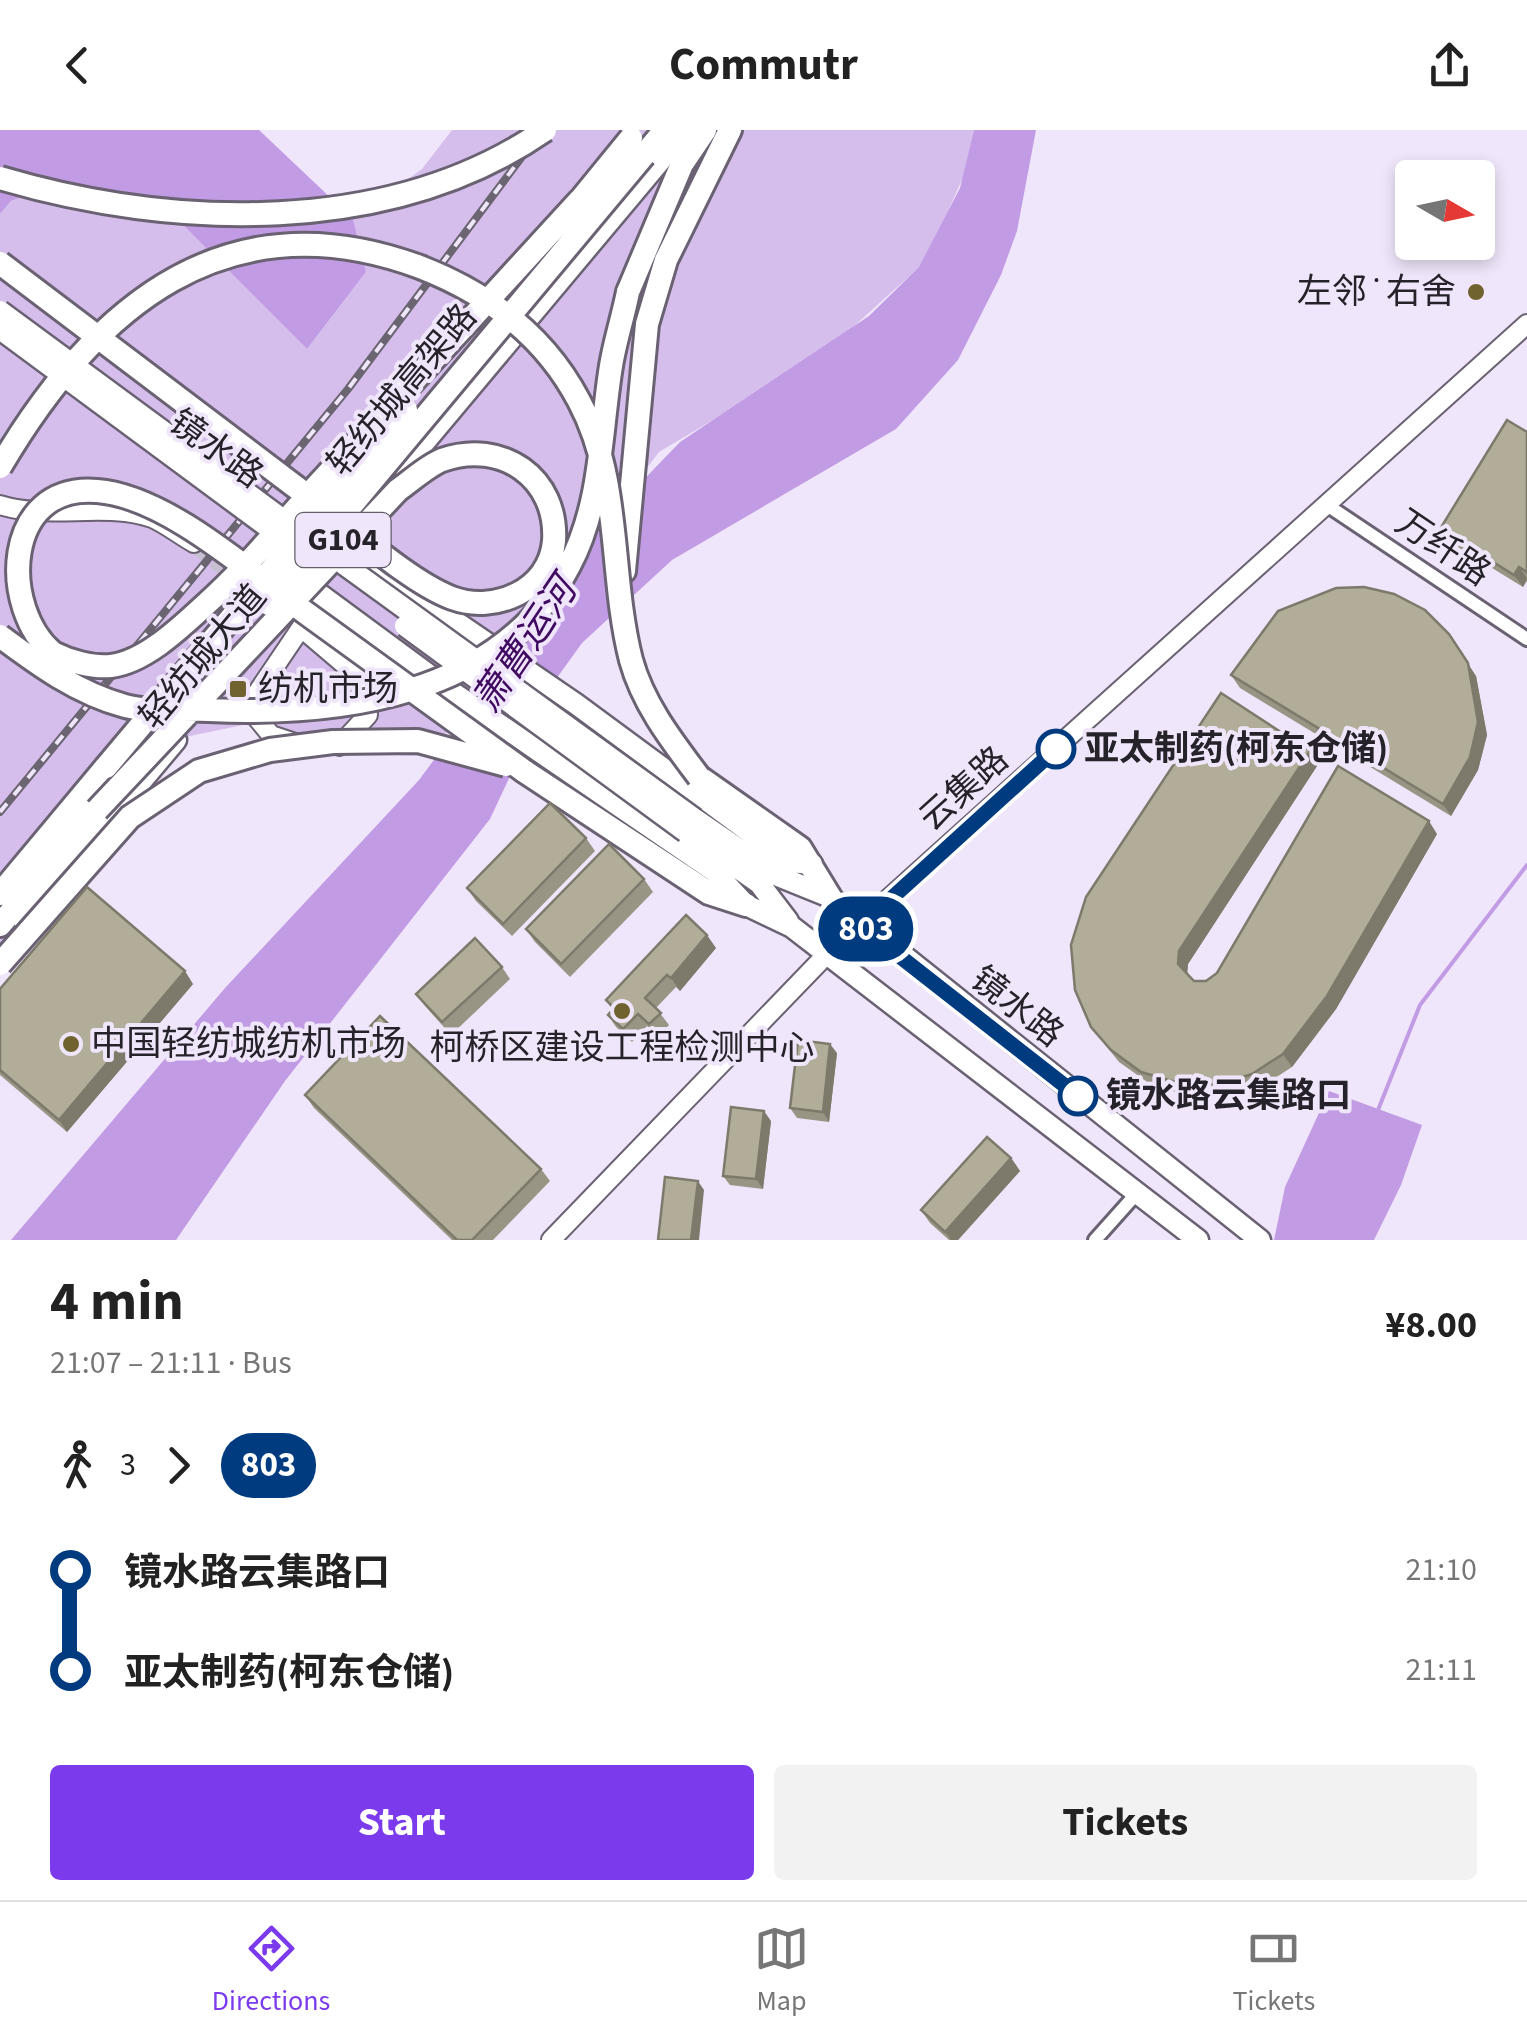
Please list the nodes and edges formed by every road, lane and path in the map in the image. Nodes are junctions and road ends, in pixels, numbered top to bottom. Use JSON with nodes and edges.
{"nodes":[{"id":1,"x":545,"y":130,"type":"edge"},
{"id":2,"x":626,"y":130,"type":"edge"},
{"id":3,"x":638,"y":130,"type":"edge"},
{"id":4,"x":665,"y":130,"type":"edge"},
{"id":5,"x":686,"y":130,"type":"edge"},
{"id":6,"x":705,"y":130,"type":"edge"},
{"id":7,"x":730,"y":130,"type":"edge"},
{"id":8,"x":0,"y":178,"type":"edge"},
{"id":9,"x":580,"y":200,"type":"junction"},
{"id":10,"x":0,"y":263,"type":"edge"},
{"id":11,"x":0,"y":311,"type":"edge"},
{"id":12,"x":1527,"y":324,"type":"edge"},
{"id":13,"x":0,"y":330,"type":"edge"},
{"id":14,"x":0,"y":467,"type":"edge"},
{"id":15,"x":0,"y":505,"type":"edge"},
{"id":16,"x":1327,"y":505,"type":"junction"},
{"id":17,"x":304,"y":515,"type":"junction"},
{"id":18,"x":194,"y":544,"type":"tunnel mouth"},
{"id":19,"x":340,"y":544,"type":"junction"},
{"id":20,"x":270,"y":555,"type":"junction"},
{"id":21,"x":622,"y":590,"type":"junction"},
{"id":22,"x":314,"y":591,"type":"junction"},
{"id":23,"x":306,"y":632,"type":"tunnel mouth"},
{"id":24,"x":0,"y":636,"type":"edge"},
{"id":25,"x":1527,"y":639,"type":"edge"},
{"id":26,"x":524,"y":771,"type":"junction"},
{"id":27,"x":97,"y":810,"type":"junction"},
{"id":28,"x":691,"y":826,"type":"junction"},
{"id":29,"x":812,"y":864,"type":"junction"},
{"id":30,"x":0,"y":879,"type":"edge"},
{"id":31,"x":0,"y":894,"type":"edge"},
{"id":32,"x":830,"y":897,"type":"junction"},
{"id":33,"x":746,"y":905,"type":"junction"},
{"id":34,"x":0,"y":925,"type":"edge"},
{"id":35,"x":861,"y":926,"type":"junction"},
{"id":36,"x":792,"y":927,"type":"junction"},
{"id":37,"x":0,"y":949,"type":"edge"},
{"id":38,"x":826,"y":954,"type":"junction"},
{"id":39,"x":0,"y":964,"type":"edge"},
{"id":40,"x":1137,"y":1193,"type":"junction"},
{"id":41,"x":1254,"y":1235,"type":"edge"},
{"id":42,"x":551,"y":1240,"type":"edge"},
{"id":43,"x":1095,"y":1240,"type":"edge"},
{"id":44,"x":1198,"y":1240,"type":"edge"}],
"edges":[{"from":1,"to":8,"type":"highway","bridge":true},
{"from":2,"to":17,"type":"main road","name":"轻纺城大道","number":"G104"},
{"from":3,"to":9,"type":"highway","name":"轻纺城高架路","bridge":true},
{"from":4,"to":27,"type":"highway","name":"轻纺城高架路","bridge":true},
{"from":5,"to":19,"type":"main road","name":"轻纺城大道","number":"G104"},
{"from":6,"to":24,"type":"highway","bridge":true},
{"from":7,"to":21,"type":"highway","bridge":true},
{"from":9,"to":26,"type":"highway","bridge":true},
{"from":9,"to":31,"type":"highway","name":"轻纺城高架路","bridge":true},
{"from":10,"to":27,"type":"highway","bridge":true},
{"from":11,"to":28,"type":"main road","bridge":true},
{"from":12,"to":16,"type":"street","name":"云集路"},
{"from":13,"to":28,"type":"main road","name":"镜水路","bridge":true},
{"from":14,"to":21,"type":"highway","bridge":true},
{"from":15,"to":18,"type":"street"},
{"from":16,"to":25,"type":"street","name":"万纤路"},
{"from":16,"to":35,"type":"street","name":"云集路"},
{"from":17,"to":19,"type":"main road"},
{"from":17,"to":20,"type":"main road","name":"轻纺城大道","number":"G104"},
{"from":19,"to":22,"type":"main road","name":"轻纺城大道","number":"G104"},
{"from":19,"to":29,"type":"main road"},
{"from":20,"to":22,"type":"main road"},
{"from":20,"to":30,"type":"main road","name":"轻纺城大道","number":"G104"},
{"from":21,"to":29,"type":"highway","bridge":true},
{"from":22,"to":23,"type":"street"},
{"from":22,"to":33,"type":"main road"},
{"from":22,"to":37,"type":"main road","name":"轻纺城大道","number":"G104"},
{"from":26,"to":33,"type":"highway"},
{"from":26,"to":39,"type":"highway","bridge":true},
{"from":27,"to":34,"type":"highway","name":"轻纺城高架路"},
{"from":28,"to":32,"type":"main road"},
{"from":28,"to":36,"type":"main road"},
{"from":29,"to":32,"type":"highway"},
{"from":32,"to":35,"type":"main road","name":"镜水路"},
{"from":33,"to":36,"type":"main road"},
{"from":35,"to":38,"type":"street","name":"云集路"},
{"from":35,"to":41,"type":"main road","name":"镜水路"},
{"from":36,"to":38,"type":"main road"},
{"from":38,"to":40,"type":"main road"},
{"from":38,"to":42,"type":"street","name":"云集路"},
{"from":40,"to":43,"type":"street"},
{"from":40,"to":44,"type":"main road"}]}
